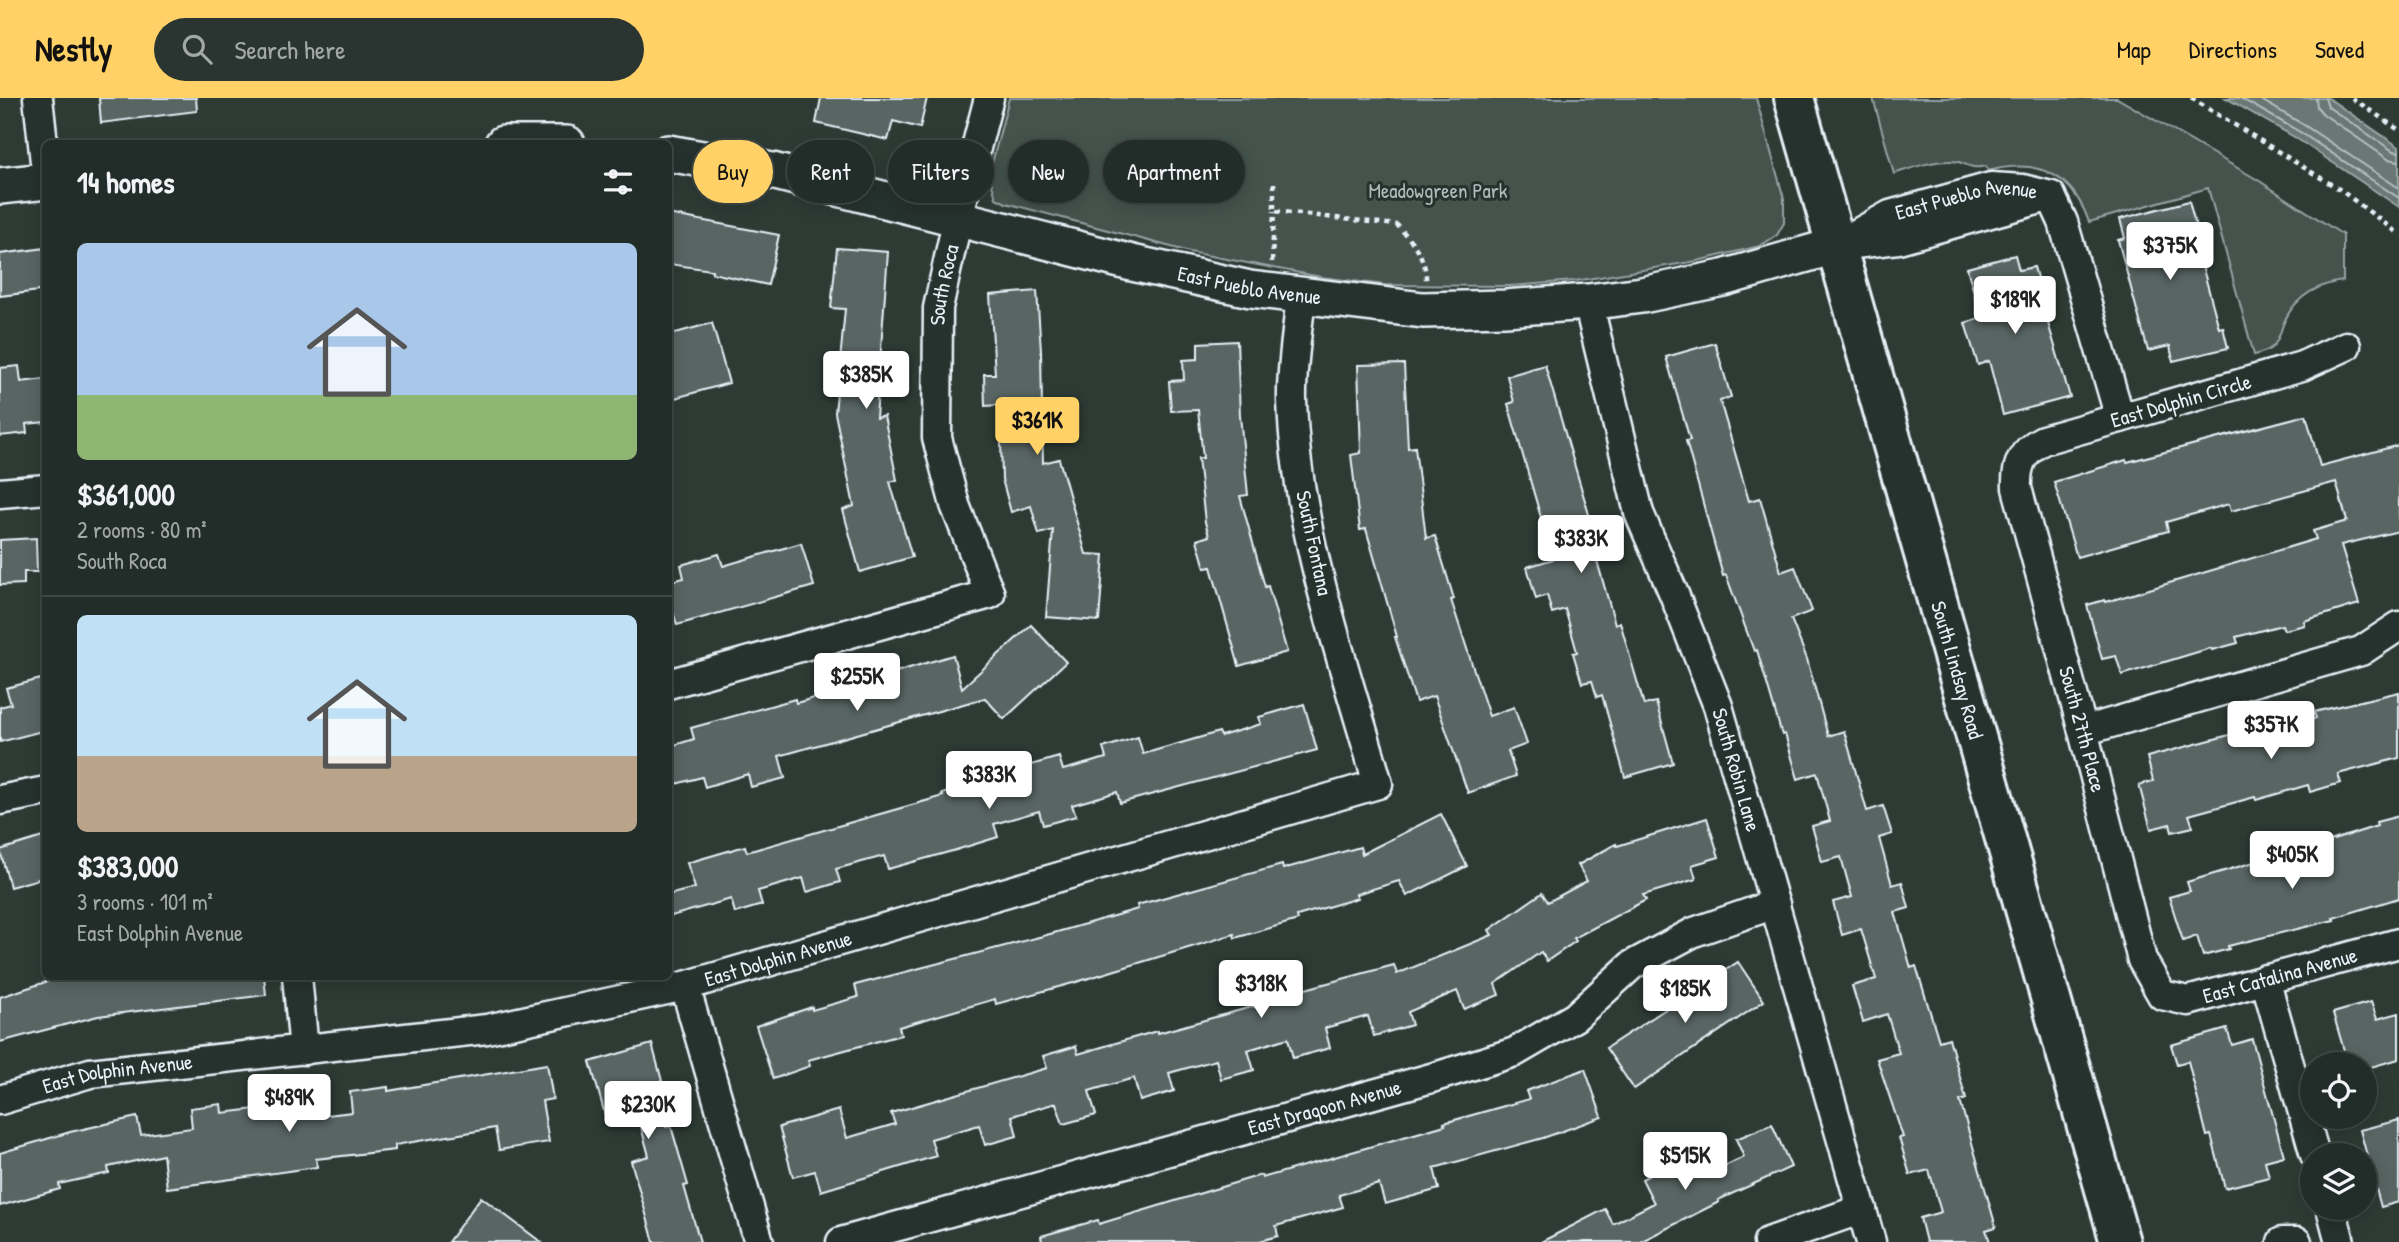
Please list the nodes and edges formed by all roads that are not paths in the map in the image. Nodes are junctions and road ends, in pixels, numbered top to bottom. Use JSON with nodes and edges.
{"nodes":[{"id":1,"x":38,"y":98,"type":"edge"},
{"id":2,"x":989,"y":98,"type":"edge"},
{"id":3,"x":1794,"y":98,"type":"edge"},
{"id":4,"x":43,"y":140,"type":"edge"},
{"id":5,"x":672,"y":154,"type":"edge"},
{"id":6,"x":42,"y":181,"type":"edge"},
{"id":7,"x":0,"y":186,"type":"edge"},
{"id":8,"x":958,"y":217,"type":"junction"},
{"id":9,"x":1835,"y":246,"type":"junction"},
{"id":10,"x":1286,"y":294,"type":"junction"},
{"id":11,"x":1588,"y":302,"type":"junction"},
{"id":12,"x":2346,"y":346,"type":"dead end"},
{"id":13,"x":2120,"y":418,"type":"junction"},
{"id":14,"x":2020,"y":460,"type":"joint"},
{"id":15,"x":42,"y":489,"type":"edge"},
{"id":16,"x":0,"y":494,"type":"edge"},
{"id":17,"x":2399,"y":626,"type":"edge"},
{"id":18,"x":672,"y":683,"type":"edge"},
{"id":19,"x":2083,"y":730,"type":"junction"},
{"id":20,"x":1378,"y":784,"type":"joint"},
{"id":21,"x":42,"y":792,"type":"edge"},
{"id":22,"x":0,"y":800,"type":"edge"},
{"id":23,"x":1775,"y":904,"type":"junction"},
{"id":24,"x":2399,"y":943,"type":"edge"},
{"id":25,"x":2265,"y":979,"type":"junction"},
{"id":26,"x":297,"y":980,"type":"edge"},
{"id":27,"x":685,"y":986,"type":"junction"},
{"id":28,"x":2162,"y":995,"type":"joint"},
{"id":29,"x":304,"y":1050,"type":"junction"},
{"id":30,"x":0,"y":1100,"type":"edge"},
{"id":31,"x":2312,"y":1143,"type":"edge"},
{"id":32,"x":1862,"y":1209,"type":"junction"},
{"id":33,"x":2334,"y":1220,"type":"edge"},
{"id":34,"x":759,"y":1242,"type":"edge"},
{"id":35,"x":841,"y":1242,"type":"edge"},
{"id":36,"x":1768,"y":1242,"type":"edge"},
{"id":37,"x":1871,"y":1242,"type":"edge"},
{"id":38,"x":2120,"y":1242,"type":"edge"},
{"id":39,"x":2282,"y":1242,"type":"edge"},
{"id":40,"x":2297,"y":1242,"type":"edge"},
{"id":41,"x":2340,"y":1242,"type":"edge"}],
"edges":[{"from":1,"to":4,"type":"street"},
{"from":2,"to":8,"type":"street","name":"South Roca"},
{"from":3,"to":9,"type":"main road","name":"South Lindsay Road"},
{"from":5,"to":8,"type":"street","name":"East Pueblo Avenue"},
{"from":6,"to":7,"type":"street"},
{"from":8,"to":10,"type":"street","name":"East Pueblo Avenue"},
{"from":8,"to":18,"type":"street","name":"South Roca"},
{"from":9,"to":11,"type":"street","name":"East Pueblo Avenue"},
{"from":9,"to":13,"type":"street","name":"East Pueblo Avenue"},
{"from":9,"to":38,"type":"main road","name":"South Lindsay Road"},
{"from":10,"to":11,"type":"street","name":"East Pueblo Avenue"},
{"from":10,"to":20,"type":"street","name":"South Fontana"},
{"from":11,"to":23,"type":"street","name":"South Robin Lane"},
{"from":12,"to":13,"type":"street","name":"East Dolphin Circle"},
{"from":13,"to":14,"type":"street","name":"East Dolphin Circle"},
{"from":14,"to":19,"type":"street","name":"South 27th Place"},
{"from":15,"to":16,"type":"street"},
{"from":17,"to":19,"type":"street"},
{"from":19,"to":28,"type":"street","name":"South 27th Place"},
{"from":20,"to":27,"type":"street","name":"East Dolphin Avenue"},
{"from":21,"to":22,"type":"street"},
{"from":23,"to":32,"type":"street","name":"South Robin Lane"},
{"from":23,"to":35,"type":"street","name":"East Dragoon Avenue"},
{"from":24,"to":25,"type":"street","name":"East Catalina Avenue"},
{"from":25,"to":28,"type":"street","name":"East Catalina Avenue"},
{"from":25,"to":31,"type":"street"},
{"from":26,"to":29,"type":"street"},
{"from":27,"to":29,"type":"street","name":"East Dolphin Avenue"},
{"from":27,"to":34,"type":"street"},
{"from":29,"to":30,"type":"street","name":"East Dolphin Avenue"},
{"from":32,"to":36,"type":"street"},
{"from":32,"to":37,"type":"street","name":"South Robin Lane"},
{"from":33,"to":41,"type":"street"},
{"from":39,"to":40,"type":"street"}]}
